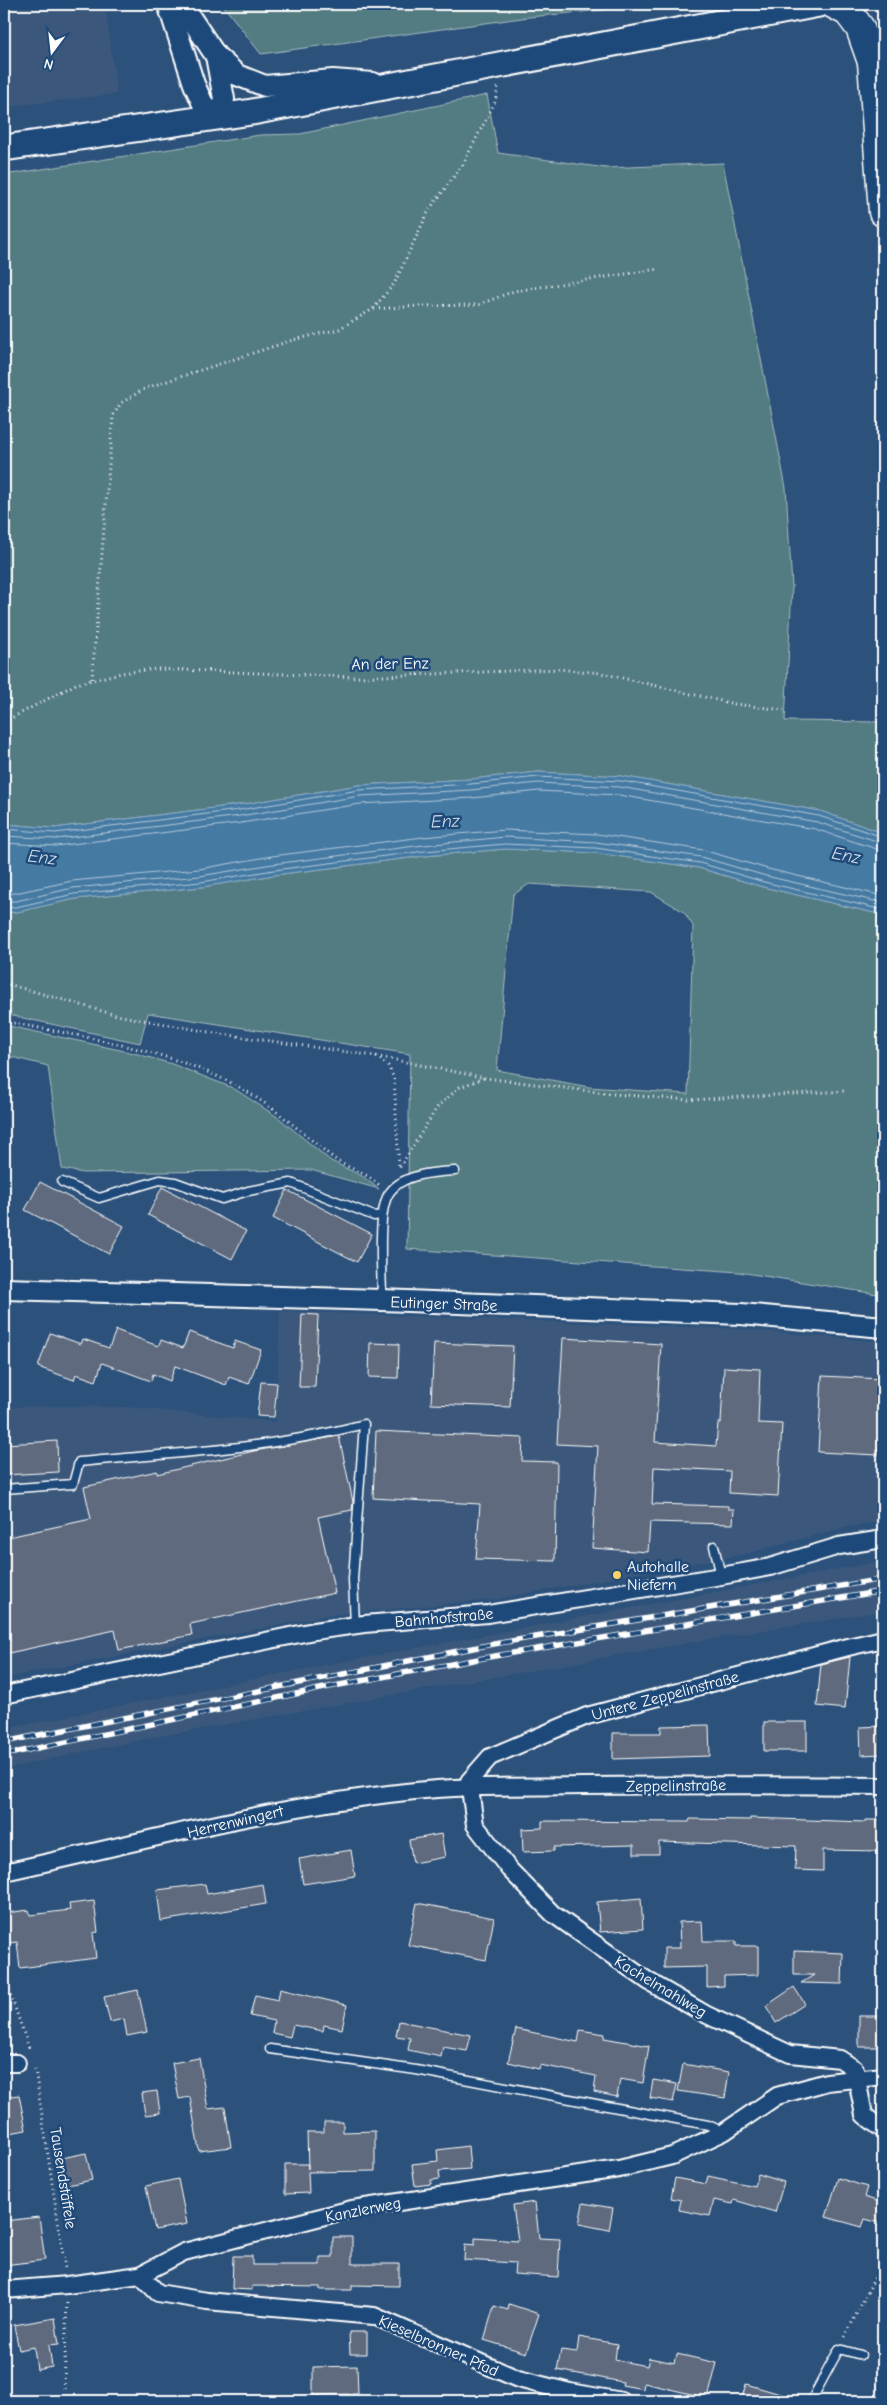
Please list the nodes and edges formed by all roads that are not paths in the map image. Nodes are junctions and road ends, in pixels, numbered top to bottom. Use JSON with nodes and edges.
{"nodes":[{"id":1,"x":168,"y":4,"type":"edge"},
{"id":2,"x":178,"y":4,"type":"edge"},
{"id":3,"x":819,"y":4,"type":"edge"},
{"id":4,"x":833,"y":4,"type":"edge"},
{"id":5,"x":216,"y":56,"type":"junction"},
{"id":6,"x":400,"y":86,"type":"junction"},
{"id":7,"x":218,"y":118,"type":"junction"},
{"id":8,"x":4,"y":148,"type":"edge"},
{"id":9,"x":883,"y":212,"type":"edge"},
{"id":10,"x":454,"y":1171,"type":"dead end"},
{"id":11,"x":62,"y":1182,"type":"dead end"},
{"id":12,"x":382,"y":1215,"type":"junction"},
{"id":13,"x":4,"y":1289,"type":"edge"},
{"id":14,"x":382,"y":1300,"type":"junction"},
{"id":15,"x":883,"y":1327,"type":"edge"},
{"id":16,"x":4,"y":1489,"type":"edge"},
{"id":17,"x":883,"y":1539,"type":"edge"},
{"id":18,"x":714,"y":1546,"type":"dead end"},
{"id":19,"x":721,"y":1576,"type":"junction"},
{"id":20,"x":355,"y":1625,"type":"junction"},
{"id":21,"x":883,"y":1639,"type":"edge"},
{"id":22,"x":4,"y":1695,"type":"edge"},
{"id":23,"x":883,"y":1786,"type":"edge"},
{"id":24,"x":469,"y":1788,"type":"junction"},
{"id":25,"x":4,"y":1872,"type":"edge"},
{"id":26,"x":270,"y":2049,"type":"dead end"},
{"id":27,"x":883,"y":2076,"type":"edge"},
{"id":28,"x":857,"y":2078,"type":"junction"},
{"id":29,"x":883,"y":2130,"type":"edge"},
{"id":30,"x":724,"y":2132,"type":"junction"},
{"id":31,"x":140,"y":2275,"type":"junction"},
{"id":32,"x":4,"y":2290,"type":"edge"},
{"id":33,"x":861,"y":2354,"type":"dead end"},
{"id":34,"x":622,"y":2401,"type":"edge"},
{"id":35,"x":810,"y":2401,"type":"edge"}],
"edges":[{"from":1,"to":7,"type":"street"},
{"from":2,"to":5,"type":"street"},
{"from":3,"to":6,"type":"main road"},
{"from":4,"to":9,"type":"highway"},
{"from":5,"to":6,"type":"street"},
{"from":5,"to":7,"type":"street"},
{"from":6,"to":7,"type":"main road"},
{"from":7,"to":8,"type":"main road"},
{"from":10,"to":12,"type":"lane"},
{"from":11,"to":12,"type":"lane"},
{"from":12,"to":14,"type":"lane"},
{"from":13,"to":14,"type":"street","name":"Eutinger Straße"},
{"from":14,"to":15,"type":"street","name":"Eutinger Straße"},
{"from":16,"to":20,"type":"lane"},
{"from":17,"to":19,"type":"street","name":"Bahnhofstraße"},
{"from":18,"to":19,"type":"lane"},
{"from":19,"to":20,"type":"street","name":"Bahnhofstraße"},
{"from":20,"to":22,"type":"street","name":"Bahnhofstraße"},
{"from":21,"to":24,"type":"street","name":"Untere Zeppelinstraße"},
{"from":23,"to":24,"type":"street","name":"Zeppelinstraße"},
{"from":24,"to":25,"type":"street","name":"Herrenwingert"},
{"from":24,"to":28,"type":"street","name":"Kachelmahlweg"},
{"from":26,"to":30,"type":"lane"},
{"from":27,"to":28,"type":"street","name":"Kanzlerweg"},
{"from":28,"to":29,"type":"street","name":"Kachelmahlweg"},
{"from":28,"to":30,"type":"street","name":"Kanzlerweg"},
{"from":30,"to":31,"type":"street","name":"Kanzlerweg"},
{"from":31,"to":32,"type":"street","name":"Kanzlerweg"},
{"from":31,"to":34,"type":"street","name":"Kieselbronner Pfad"},
{"from":33,"to":35,"type":"lane"}]}
